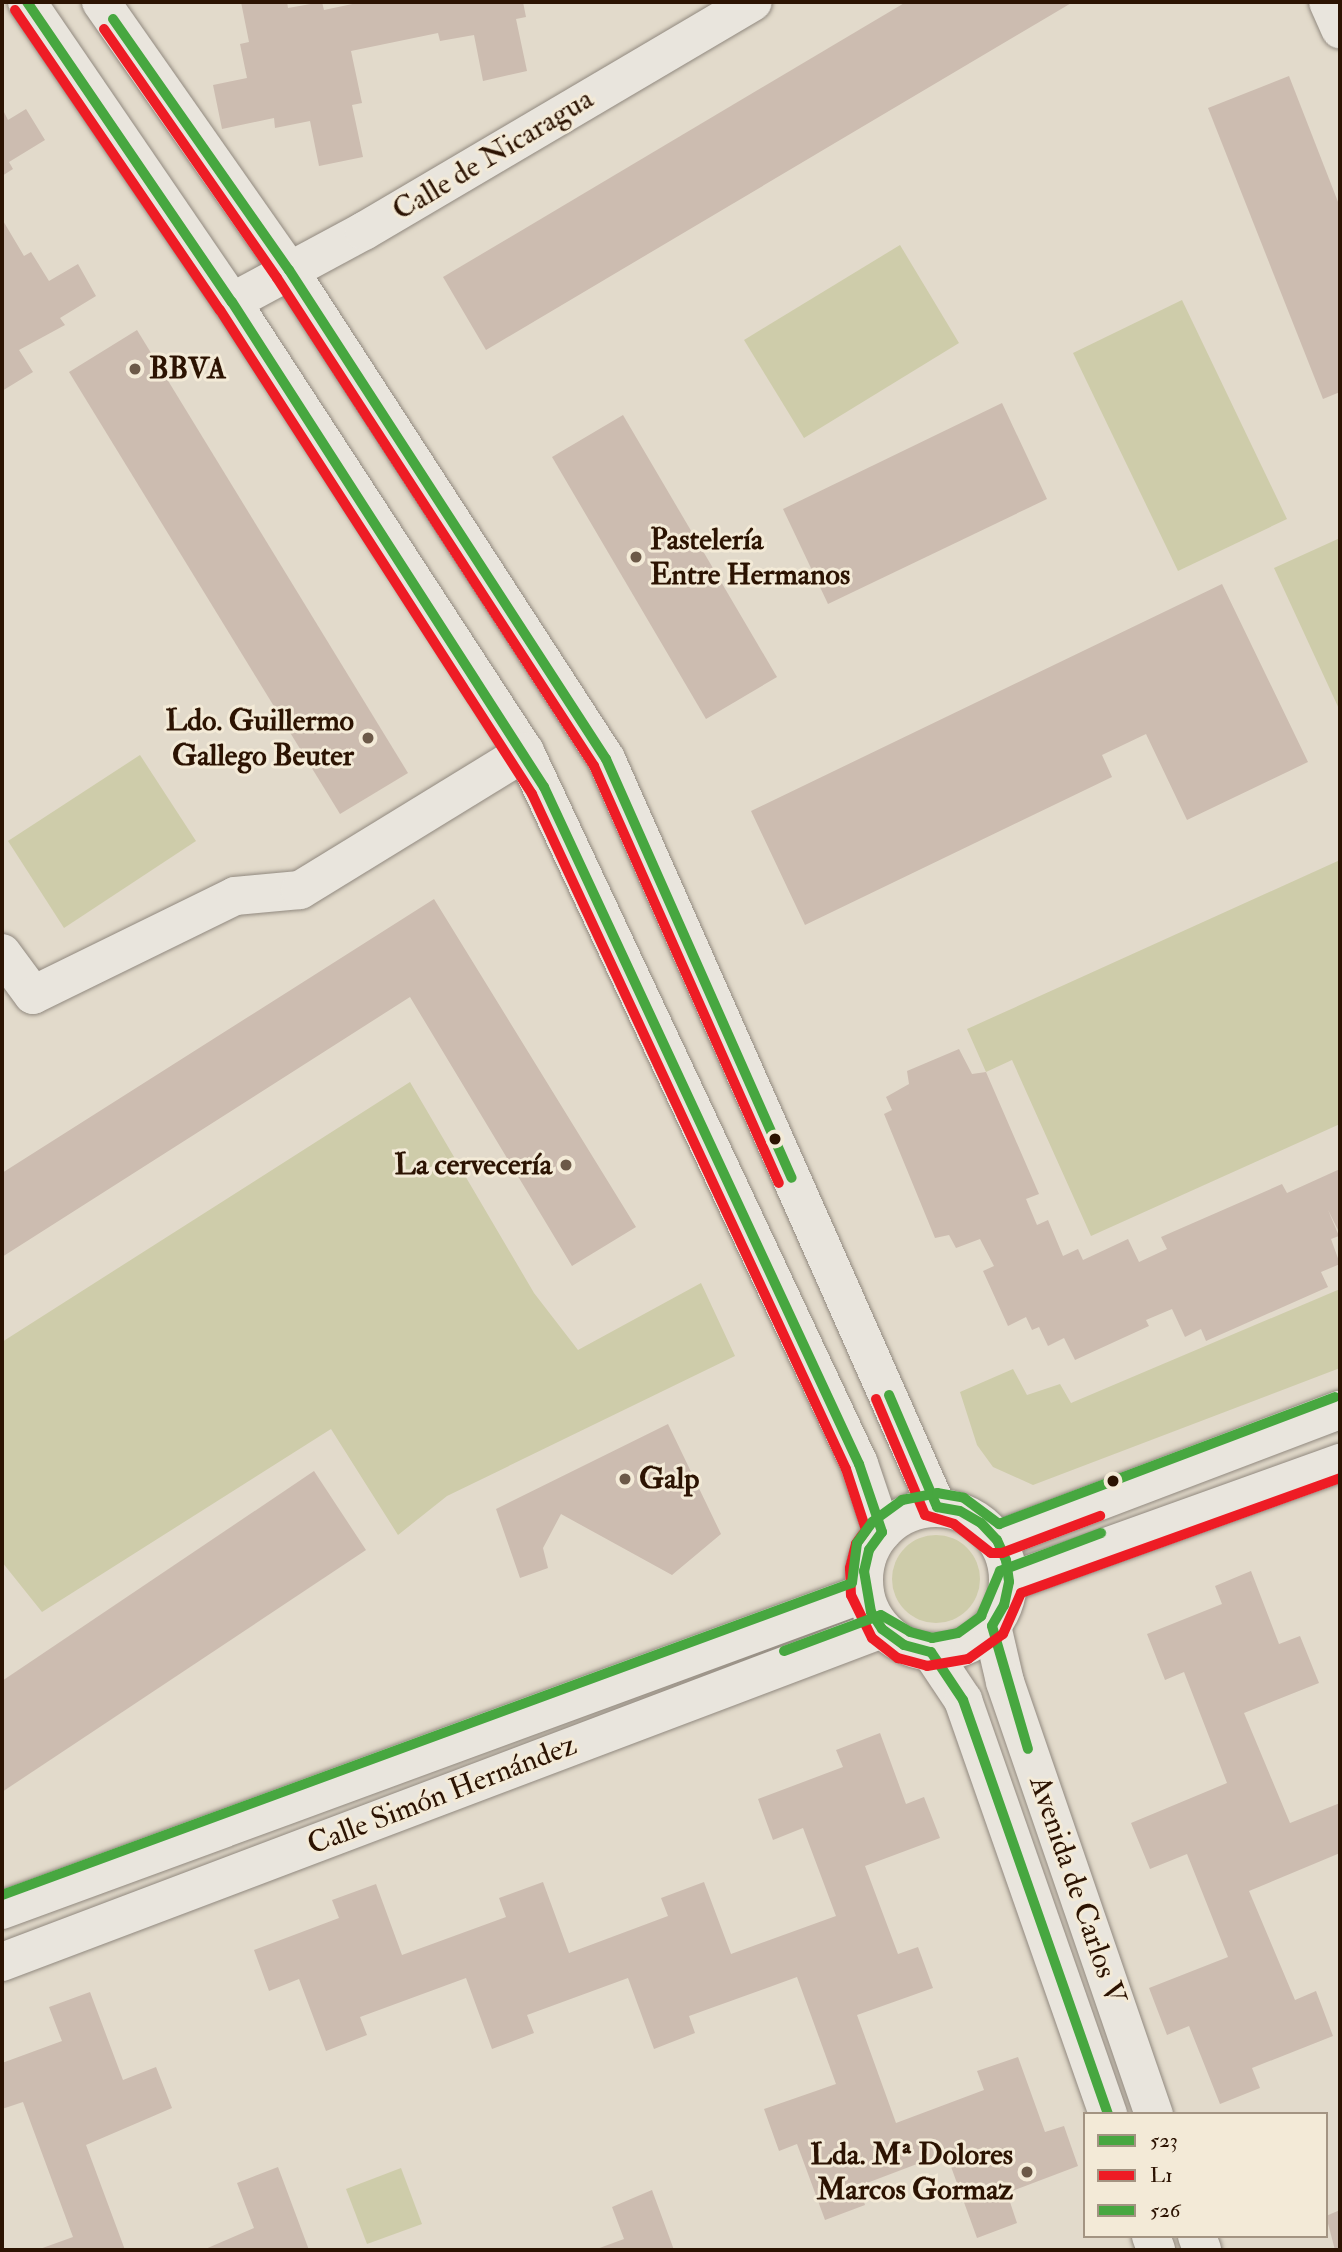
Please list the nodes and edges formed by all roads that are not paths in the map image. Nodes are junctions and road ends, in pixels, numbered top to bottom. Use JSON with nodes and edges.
{"nodes":[{"id":1,"x":27,"y":2,"type":"edge"},
{"id":2,"x":101,"y":2,"type":"edge"},
{"id":3,"x":752,"y":2,"type":"edge"},
{"id":4,"x":1328,"y":2,"type":"edge"},
{"id":5,"x":1340,"y":29,"type":"edge"},
{"id":6,"x":289,"y":270,"type":"junction"},
{"id":7,"x":232,"y":302,"type":"junction"},
{"id":8,"x":525,"y":752,"type":"junction"},
{"id":9,"x":2,"y":953,"type":"edge"},
{"id":10,"x":1340,"y":1410,"type":"edge"},
{"id":11,"x":1340,"y":1462,"type":"edge"},
{"id":12,"x":937,"y":1507,"type":"junction"},
{"id":13,"x":881,"y":1532,"type":"junction"},
{"id":14,"x":997,"y":1540,"type":"junction"},
{"id":15,"x":1009,"y":1582,"type":"junction"},
{"id":16,"x":864,"y":1593,"type":"junction"},
{"id":17,"x":992,"y":1626,"type":"junction"},
{"id":18,"x":882,"y":1629,"type":"junction"},
{"id":19,"x":931,"y":1652,"type":"junction"},
{"id":20,"x":2,"y":1910,"type":"edge"},
{"id":21,"x":2,"y":1962,"type":"edge"},
{"id":22,"x":1107,"y":2112,"type":"edge"},
{"id":23,"x":1153,"y":2112,"type":"edge"}],
"edges":[{"from":1,"to":7,"type":"street"},
{"from":2,"to":6,"type":"street"},
{"from":3,"to":6,"type":"street","name":"Calle de Nicaragua"},
{"from":4,"to":5,"type":"street"},
{"from":6,"to":7,"type":"street","name":"Calle de Nicaragua"},
{"from":6,"to":12,"type":"street"},
{"from":7,"to":8,"type":"street"},
{"from":8,"to":9,"type":"street"},
{"from":8,"to":13,"type":"street"},
{"from":10,"to":14,"type":"street"},
{"from":11,"to":15,"type":"street"},
{"from":12,"to":13,"type":"street"},
{"from":12,"to":14,"type":"street"},
{"from":13,"to":16,"type":"street"},
{"from":14,"to":15,"type":"street"},
{"from":15,"to":17,"type":"street"},
{"from":16,"to":18,"type":"street"},
{"from":16,"to":20,"type":"street","name":"Calle Simón Hernández"},
{"from":17,"to":19,"type":"street"},
{"from":17,"to":23,"type":"street","name":"Avenida de Carlos V"},
{"from":18,"to":19,"type":"street"},
{"from":18,"to":21,"type":"street","name":"Calle Simón Hernández"},
{"from":19,"to":22,"type":"street","name":"Avenida de Carlos V"}]}
